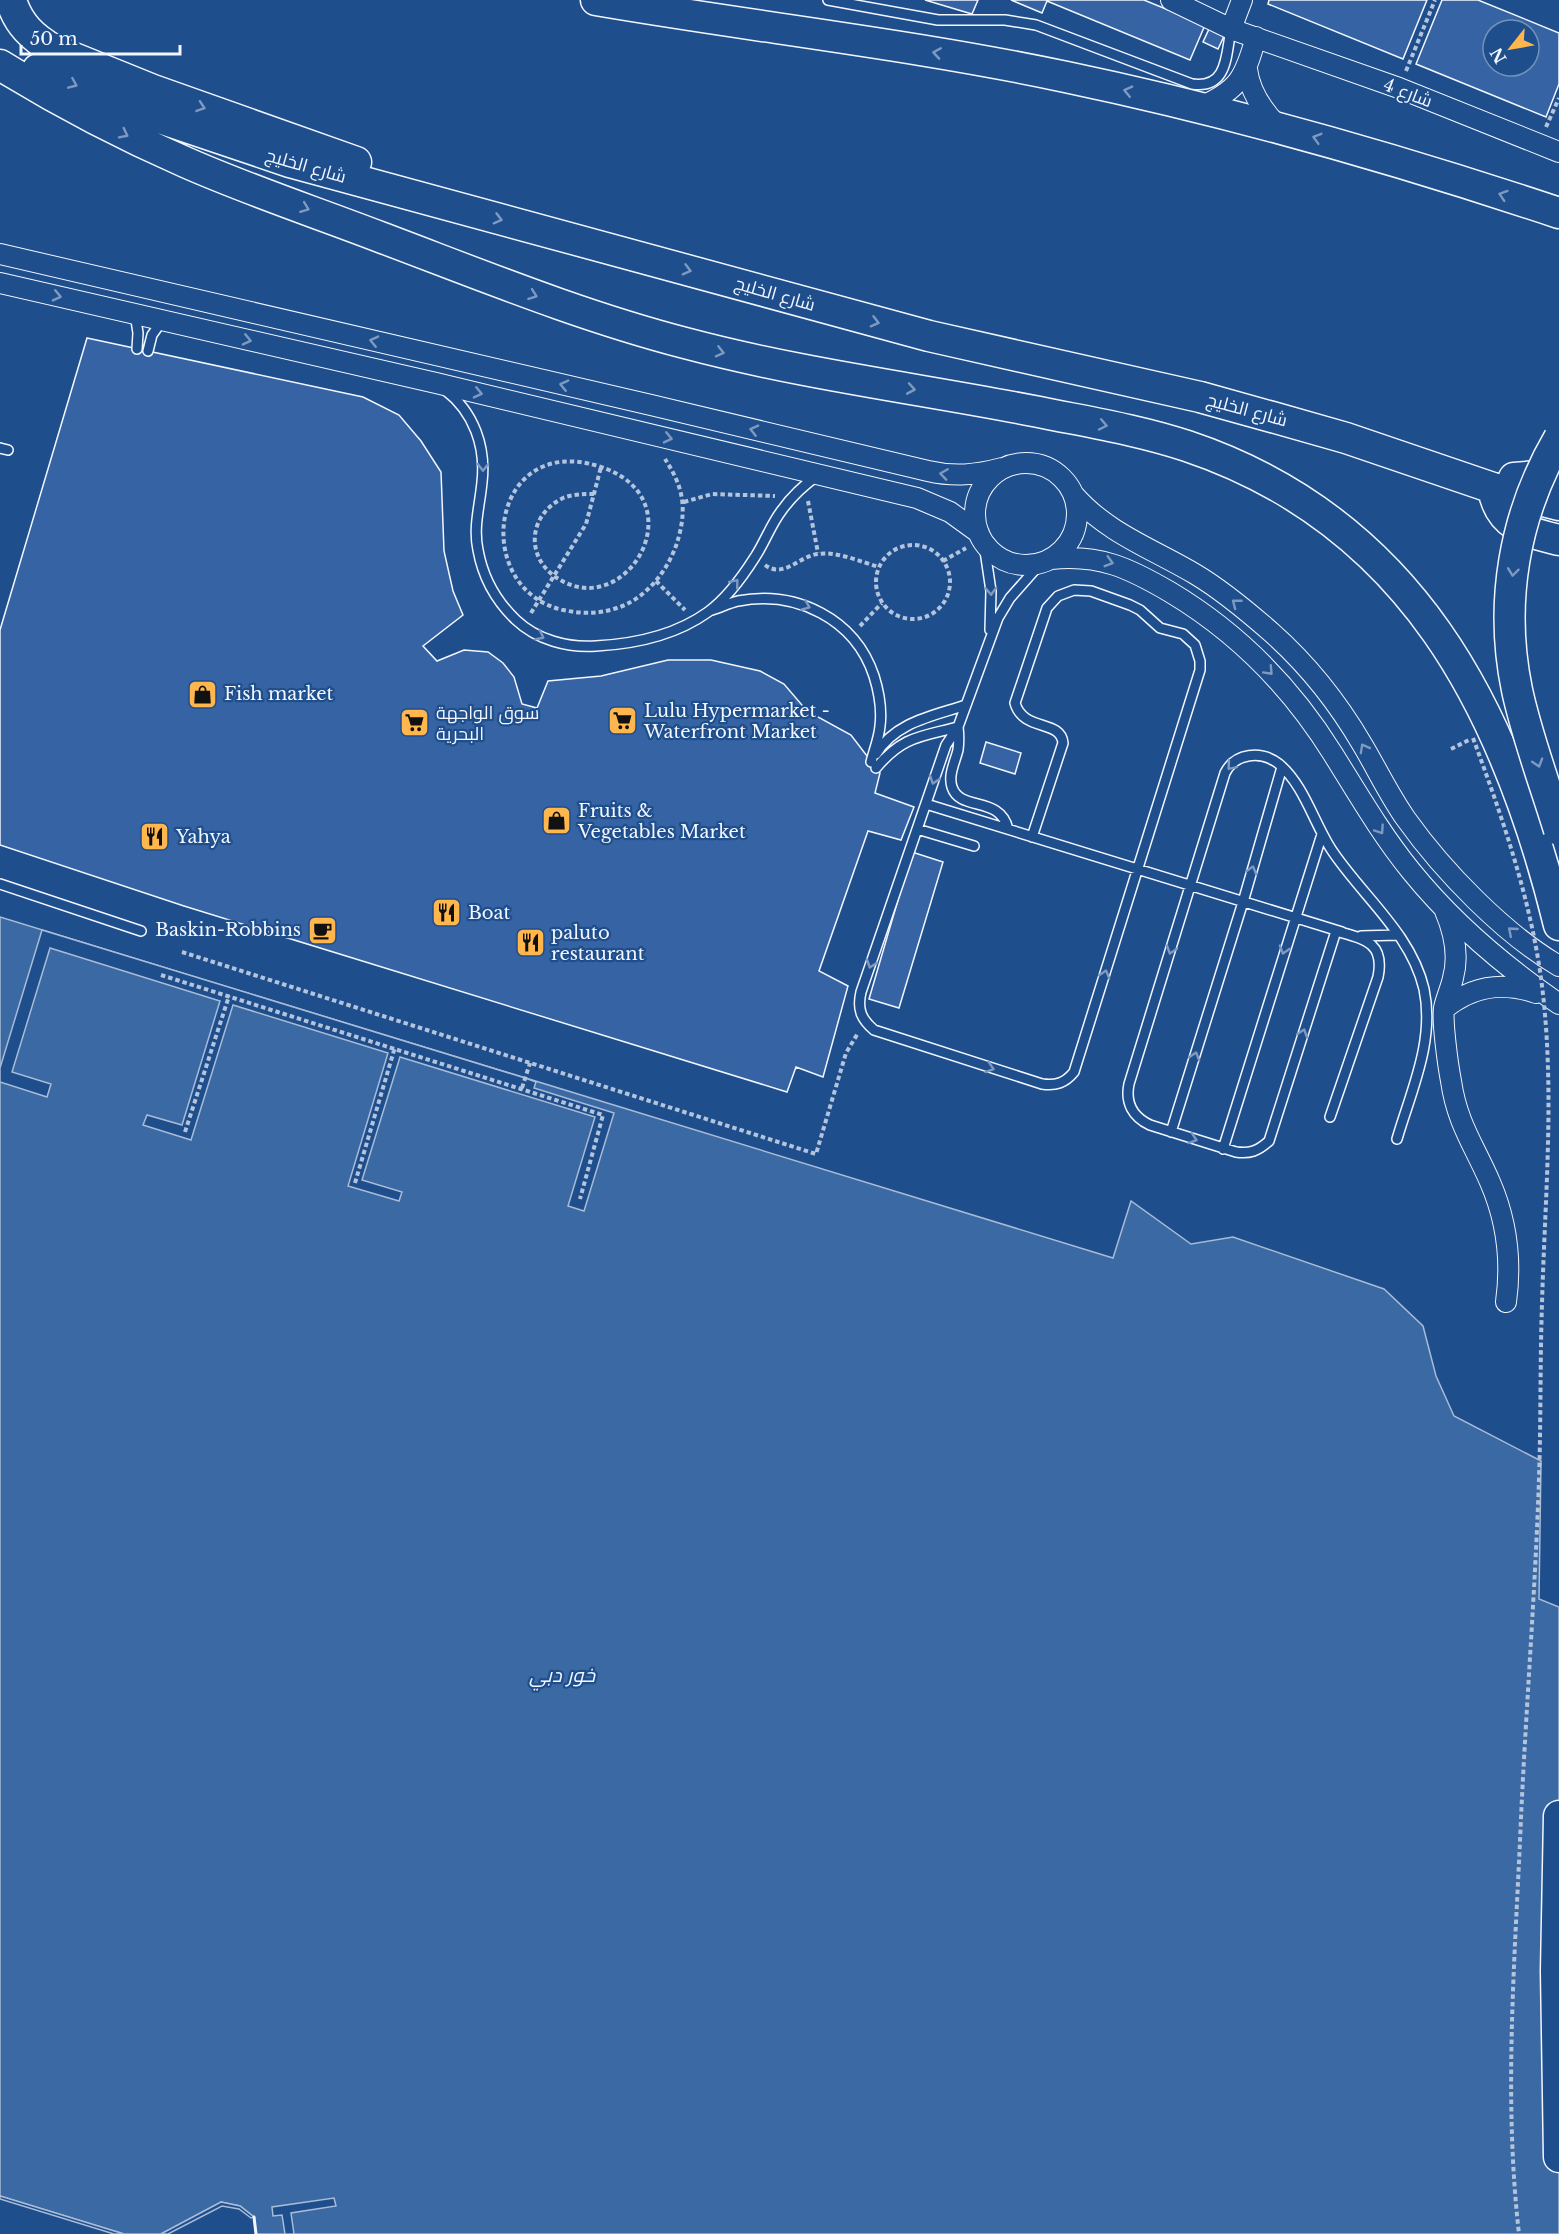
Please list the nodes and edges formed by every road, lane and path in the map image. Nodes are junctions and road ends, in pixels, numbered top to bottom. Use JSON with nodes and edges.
{"nodes":[{"id":1,"x":11,"y":0,"type":"edge"},
{"id":2,"x":596,"y":0,"type":"edge"},
{"id":3,"x":828,"y":0,"type":"edge"},
{"id":4,"x":1171,"y":0,"type":"edge"},
{"id":5,"x":1242,"y":0,"type":"edge"},
{"id":6,"x":1435,"y":0,"type":"edge"},
{"id":7,"x":1231,"y":29,"type":"junction"},
{"id":8,"x":1256,"y":38,"type":"junction"},
{"id":9,"x":0,"y":52,"type":"edge"},
{"id":10,"x":0,"y":65,"type":"edge"},
{"id":11,"x":1247,"y":69,"type":"junction"},
{"id":12,"x":1399,"y":88,"type":"junction"},
{"id":13,"x":1559,"y":98,"type":"edge"},
{"id":14,"x":1200,"y":107,"type":"junction"},
{"id":15,"x":1279,"y":128,"type":"junction"},
{"id":16,"x":1538,"y":144,"type":"junction"},
{"id":17,"x":1559,"y":152,"type":"edge"},
{"id":18,"x":456,"y":208,"type":"junction"},
{"id":19,"x":1559,"y":213,"type":"edge"},
{"id":20,"x":0,"y":254,"type":"edge"},
{"id":21,"x":0,"y":283,"type":"edge"},
{"id":22,"x":135,"y":314,"type":"junction"},
{"id":23,"x":162,"y":321,"type":"junction"},
{"id":24,"x":137,"y":349,"type":"dead end"},
{"id":25,"x":148,"y":351,"type":"dead end"},
{"id":26,"x":436,"y":383,"type":"junction"},
{"id":27,"x":641,"y":432,"type":"junction"},
{"id":28,"x":1559,"y":438,"type":"edge"},
{"id":29,"x":601,"y":467,"type":"junction"},
{"id":30,"x":1002,"y":468,"type":"junction"},
{"id":31,"x":812,"y":479,"type":"junction"},
{"id":32,"x":1559,"y":481,"type":"edge"},
{"id":33,"x":1493,"y":488,"type":"junction"},
{"id":34,"x":594,"y":494,"type":"junction"},
{"id":35,"x":1074,"y":495,"type":"junction"},
{"id":36,"x":792,"y":497,"type":"junction"},
{"id":37,"x":684,"y":502,"type":"junction"},
{"id":38,"x":1559,"y":505,"type":"edge"},
{"id":39,"x":982,"y":538,"type":"junction"},
{"id":40,"x":1559,"y":540,"type":"edge"},
{"id":41,"x":818,"y":554,"type":"junction"},
{"id":42,"x":755,"y":557,"type":"junction"},
{"id":43,"x":943,"y":561,"type":"junction"},
{"id":44,"x":1046,"y":562,"type":"junction"},
{"id":45,"x":879,"y":567,"type":"junction"},
{"id":46,"x":554,"y":576,"type":"junction"},
{"id":47,"x":656,"y":581,"type":"junction"},
{"id":48,"x":540,"y":600,"type":"junction"},
{"id":49,"x":882,"y":603,"type":"junction"},
{"id":50,"x":708,"y":612,"type":"junction"},
{"id":51,"x":694,"y":620,"type":"junction"},
{"id":52,"x":523,"y":627,"type":"junction"},
{"id":53,"x":851,"y":635,"type":"junction"},
{"id":54,"x":990,"y":639,"type":"junction"},
{"id":55,"x":966,"y":705,"type":"junction"},
{"id":56,"x":958,"y":727,"type":"junction"},
{"id":57,"x":1451,"y":749,"type":"dead end"},
{"id":58,"x":874,"y":765,"type":"junction"},
{"id":59,"x":1282,"y":767,"type":"junction"},
{"id":60,"x":926,"y":804,"type":"junction"},
{"id":61,"x":917,"y":829,"type":"junction"},
{"id":62,"x":1008,"y":829,"type":"junction"},
{"id":63,"x":1559,"y":830,"type":"edge"},
{"id":64,"x":1322,"y":834,"type":"junction"},
{"id":65,"x":1032,"y":837,"type":"junction"},
{"id":66,"x":974,"y":846,"type":"dead end"},
{"id":67,"x":1137,"y":869,"type":"junction"},
{"id":68,"x":0,"y":884,"type":"edge"},
{"id":69,"x":1191,"y":886,"type":"junction"},
{"id":70,"x":1243,"y":903,"type":"junction"},
{"id":71,"x":1443,"y":907,"type":"junction"},
{"id":72,"x":1294,"y":918,"type":"junction"},
{"id":73,"x":1559,"y":925,"type":"edge"},
{"id":74,"x":141,"y":931,"type":"dead end"},
{"id":75,"x":1336,"y":931,"type":"junction"},
{"id":76,"x":1398,"y":934,"type":"junction"},
{"id":77,"x":182,"y":951,"type":"dead end"},
{"id":78,"x":1559,"y":966,"type":"edge"},
{"id":79,"x":161,"y":975,"type":"dead end"},
{"id":80,"x":229,"y":996,"type":"junction"},
{"id":81,"x":1556,"y":1002,"type":"edge"},
{"id":82,"x":1444,"y":1009,"type":"junction"},
{"id":83,"x":865,"y":1023,"type":"junction"},
{"id":84,"x":395,"y":1047,"type":"junction"},
{"id":85,"x":530,"y":1063,"type":"junction"},
{"id":86,"x":522,"y":1088,"type":"junction"},
{"id":87,"x":1330,"y":1117,"type":"dead end"},
{"id":88,"x":185,"y":1132,"type":"dead end"},
{"id":89,"x":1171,"y":1132,"type":"junction"},
{"id":90,"x":1396,"y":1140,"type":"dead end"},
{"id":91,"x":1223,"y":1149,"type":"junction"},
{"id":92,"x":355,"y":1183,"type":"dead end"},
{"id":93,"x":579,"y":1199,"type":"dead end"},
{"id":94,"x":1506,"y":1302,"type":"dead end"},
{"id":95,"x":1559,"y":1816,"type":"edge"},
{"id":96,"x":1559,"y":2157,"type":"edge"},
{"id":97,"x":1519,"y":2234,"type":"edge"}],
"edges":[{"from":1,"to":18,"type":"main road","one_way":true},
{"from":14,"to":2,"type":"main road","one_way":true},
{"from":3,"to":7,"type":"lane"},
{"from":4,"to":7,"type":"street","name":"شارع 4"},
{"from":5,"to":7,"type":"street"},
{"from":6,"to":12,"type":"path"},
{"from":7,"to":8,"type":"street","name":"شارع 4"},
{"from":8,"to":11,"type":"street"},
{"from":8,"to":12,"type":"street","name":"شارع 4"},
{"from":9,"to":18,"type":"main road","name":"شارع الخليج","one_way":true},
{"from":10,"to":73,"type":"main road","one_way":true},
{"from":11,"to":14,"type":"street"},
{"from":11,"to":15,"type":"street"},
{"from":12,"to":16,"type":"street","name":"شارع 4"},
{"from":13,"to":16,"type":"path"},
{"from":14,"to":15,"type":"main road"},
{"from":19,"to":15,"type":"main road","one_way":true},
{"from":16,"to":17,"type":"street","name":"شارع 4"},
{"from":18,"to":33,"type":"main road","name":"شارع الخليج","one_way":true},
{"from":30,"to":20,"type":"street","one_way":true},
{"from":21,"to":22,"type":"street","one_way":true},
{"from":22,"to":23,"type":"street"},
{"from":22,"to":24,"type":"lane"},
{"from":23,"to":25,"type":"lane"},
{"from":23,"to":26,"type":"street","one_way":true},
{"from":26,"to":27,"type":"street","one_way":true},
{"from":26,"to":52,"type":"lane","one_way":true},
{"from":27,"to":31,"type":"street","one_way":true},
{"from":27,"to":37,"type":"path"},
{"from":28,"to":63,"type":"main road","one_way":true,"bridge":true},
{"from":29,"to":34,"type":"path"},
{"from":29,"to":46,"type":"path"},
{"from":29,"to":48,"type":"path"},
{"from":30,"to":35,"type":"street"},
{"from":30,"to":39,"type":"street"},
{"from":31,"to":36,"type":"lane"},
{"from":31,"to":39,"type":"street"},
{"from":31,"to":41,"type":"path"},
{"from":32,"to":33,"type":"main road"},
{"from":33,"to":38,"type":"main road","name":"شارع الخليج"},
{"from":33,"to":40,"type":"main road"},
{"from":34,"to":46,"type":"path"},
{"from":34,"to":46,"type":"path"},
{"from":35,"to":44,"type":"street"},
{"from":78,"to":35,"type":"street","one_way":true},
{"from":36,"to":37,"type":"path"},
{"from":36,"to":42,"type":"lane"},
{"from":37,"to":47,"type":"path"},
{"from":39,"to":43,"type":"path"},
{"from":39,"to":44,"type":"street"},
{"from":39,"to":54,"type":"lane","one_way":true},
{"from":41,"to":42,"type":"path"},
{"from":41,"to":45,"type":"path"},
{"from":50,"to":42,"type":"lane","one_way":true},
{"from":43,"to":45,"type":"path"},
{"from":43,"to":49,"type":"path"},
{"from":44,"to":54,"type":"lane"},
{"from":44,"to":71,"type":"street","one_way":true},
{"from":45,"to":49,"type":"path"},
{"from":46,"to":48,"type":"path"},
{"from":47,"to":48,"type":"path"},
{"from":47,"to":51,"type":"path"},
{"from":48,"to":52,"type":"path"},
{"from":49,"to":53,"type":"path"},
{"from":50,"to":51,"type":"lane"},
{"from":50,"to":53,"type":"lane","one_way":true},
{"from":52,"to":51,"type":"lane","one_way":true},
{"from":53,"to":58,"type":"lane"},
{"from":54,"to":55,"type":"lane"},
{"from":55,"to":56,"type":"lane"},
{"from":55,"to":58,"type":"lane"},
{"from":56,"to":58,"type":"lane"},
{"from":56,"to":60,"type":"lane","one_way":true},
{"from":56,"to":62,"type":"lane"},
{"from":57,"to":97,"type":"path","bridge":true},
{"from":59,"to":64,"type":"lane"},
{"from":59,"to":69,"type":"lane","one_way":true},
{"from":70,"to":59,"type":"lane","one_way":true},
{"from":60,"to":61,"type":"lane"},
{"from":60,"to":62,"type":"lane"},
{"from":61,"to":66,"type":"lane"},
{"from":61,"to":83,"type":"lane","one_way":true},
{"from":62,"to":65,"type":"lane"},
{"from":64,"to":72,"type":"lane"},
{"from":64,"to":76,"type":"lane"},
{"from":65,"to":67,"type":"lane"},
{"from":65,"to":67,"type":"lane"},
{"from":67,"to":69,"type":"lane"},
{"from":83,"to":67,"type":"lane","one_way":true},
{"from":68,"to":74,"type":"lane"},
{"from":69,"to":70,"type":"lane"},
{"from":69,"to":89,"type":"lane","one_way":true},
{"from":70,"to":72,"type":"lane"},
{"from":89,"to":70,"type":"lane","one_way":true},
{"from":71,"to":81,"type":"street"},
{"from":71,"to":82,"type":"street"},
{"from":72,"to":75,"type":"lane"},
{"from":72,"to":91,"type":"lane","one_way":true},
{"from":75,"to":76,"type":"lane"},
{"from":75,"to":87,"type":"lane"},
{"from":91,"to":75,"type":"lane","one_way":true},
{"from":76,"to":90,"type":"lane"},
{"from":77,"to":85,"type":"path"},
{"from":79,"to":80,"type":"path"},
{"from":80,"to":84,"type":"path"},
{"from":80,"to":88,"type":"path"},
{"from":81,"to":82,"type":"street"},
{"from":82,"to":94,"type":"street"},
{"from":83,"to":85,"type":"path"},
{"from":84,"to":86,"type":"path"},
{"from":84,"to":92,"type":"path"},
{"from":85,"to":86,"type":"path"},
{"from":86,"to":93,"type":"path"},
{"from":89,"to":91,"type":"lane","one_way":true},
{"from":95,"to":96,"type":"main road"}]}
